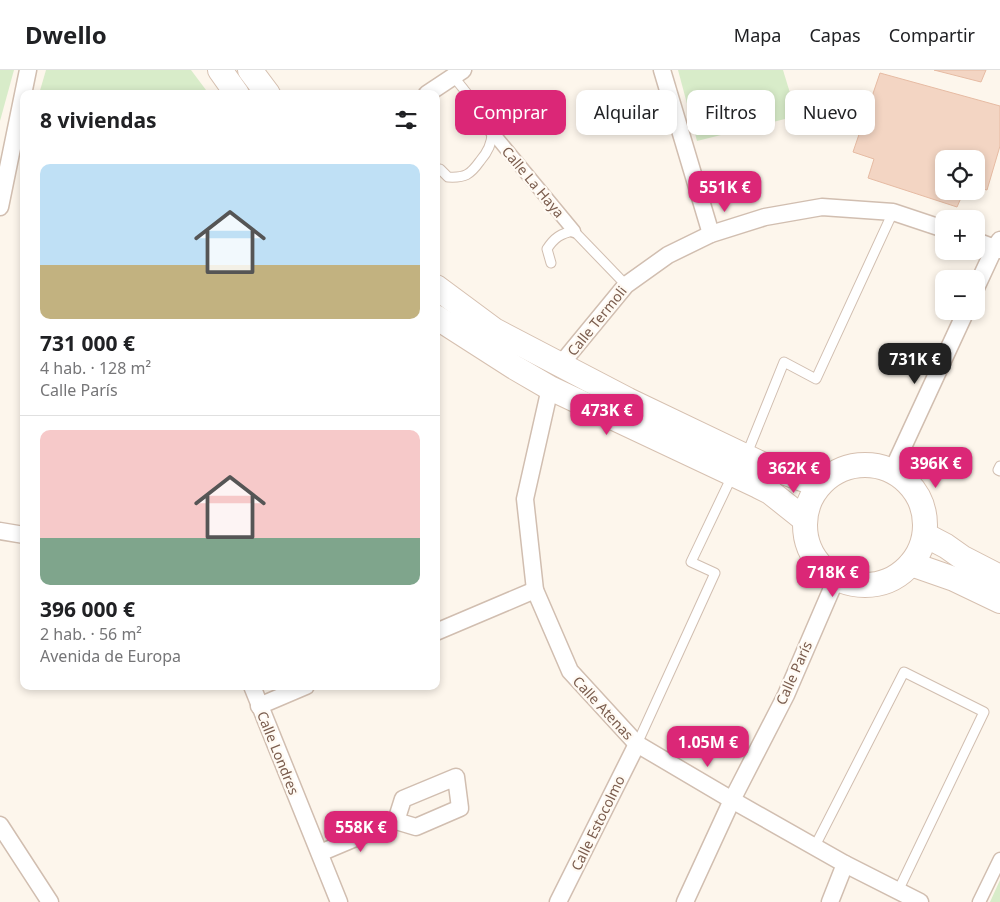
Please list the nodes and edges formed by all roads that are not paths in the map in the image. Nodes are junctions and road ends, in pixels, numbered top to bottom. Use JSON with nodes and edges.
{"nodes":[{"id":1,"x":28,"y":70,"type":"edge"},
{"id":2,"x":220,"y":70,"type":"edge"},
{"id":3,"x":250,"y":70,"type":"edge"},
{"id":4,"x":662,"y":70,"type":"edge"},
{"id":5,"x":458,"y":73,"type":"edge"},
{"id":6,"x":24,"y":90,"type":"edge"},
{"id":7,"x":234,"y":90,"type":"edge"},
{"id":8,"x":265,"y":90,"type":"edge"},
{"id":9,"x":433,"y":90,"type":"edge"},
{"id":10,"x":468,"y":90,"type":"edge"},
{"id":11,"x":20,"y":109,"type":"edge"},
{"id":12,"x":492,"y":135,"type":"edge"},
{"id":13,"x":494,"y":135,"type":"edge"},
{"id":14,"x":440,"y":169,"type":"dead end"},
{"id":15,"x":0,"y":207,"type":"edge"},
{"id":16,"x":893,"y":212,"type":"junction"},
{"id":17,"x":935,"y":227,"type":"edge"},
{"id":18,"x":574,"y":231,"type":"junction"},
{"id":19,"x":711,"y":234,"type":"junction"},
{"id":20,"x":985,"y":243,"type":"edge"},
{"id":21,"x":998,"y":246,"type":"edge"},
{"id":22,"x":551,"y":262,"type":"dead end"},
{"id":23,"x":985,"y":271,"type":"edge"},
{"id":24,"x":626,"y":285,"type":"junction"},
{"id":25,"x":440,"y":290,"type":"edge"},
{"id":26,"x":962,"y":320,"type":"edge"},
{"id":27,"x":440,"y":321,"type":"edge"},
{"id":28,"x":561,"y":364,"type":"junction"},
{"id":29,"x":550,"y":388,"type":"junction"},
{"id":30,"x":739,"y":465,"type":"junction"},
{"id":31,"x":1000,"y":466,"type":"edge"},
{"id":32,"x":892,"y":471,"type":"junction"},
{"id":33,"x":1000,"y":471,"type":"edge"},
{"id":34,"x":819,"y":485,"type":"junction"},
{"id":35,"x":804,"y":519,"type":"junction"},
{"id":36,"x":0,"y":531,"type":"edge"},
{"id":37,"x":20,"y":534,"type":"edge"},
{"id":38,"x":924,"y":535,"type":"junction"},
{"id":39,"x":911,"y":564,"type":"junction"},
{"id":40,"x":1000,"y":577,"type":"edge"},
{"id":41,"x":836,"y":579,"type":"junction"},
{"id":42,"x":535,"y":590,"type":"junction"},
{"id":43,"x":1000,"y":601,"type":"edge"},
{"id":44,"x":440,"y":630,"type":"edge"},
{"id":45,"x":253,"y":690,"type":"edge"},
{"id":46,"x":297,"y":690,"type":"edge"},
{"id":47,"x":259,"y":706,"type":"junction"},
{"id":48,"x":637,"y":744,"type":"junction"},
{"id":49,"x":732,"y":800,"type":"junction"},
{"id":50,"x":396,"y":821,"type":"dead end"},
{"id":51,"x":0,"y":825,"type":"edge"},
{"id":52,"x":815,"y":846,"type":"junction"},
{"id":53,"x":320,"y":853,"type":"junction"},
{"id":54,"x":1000,"y":859,"type":"edge"},
{"id":55,"x":845,"y":864,"type":"junction"},
{"id":56,"x":898,"y":891,"type":"junction"},
{"id":57,"x":50,"y":902,"type":"edge"},
{"id":58,"x":339,"y":902,"type":"edge"},
{"id":59,"x":558,"y":902,"type":"edge"},
{"id":60,"x":685,"y":902,"type":"edge"},
{"id":61,"x":830,"y":902,"type":"edge"},
{"id":62,"x":920,"y":902,"type":"edge"},
{"id":63,"x":980,"y":902,"type":"edge"}],
"edges":[{"from":1,"to":6,"type":"street"},
{"from":2,"to":7,"type":"main road"},
{"from":3,"to":8,"type":"main road"},
{"from":4,"to":19,"type":"street"},
{"from":5,"to":9,"type":"street"},
{"from":5,"to":10,"type":"lane","name":"Calle La Haya"},
{"from":11,"to":15,"type":"street"},
{"from":12,"to":14,"type":"lane","name":"Calle La Haya"},
{"from":13,"to":18,"type":"street","name":"Calle La Haya"},
{"from":16,"to":17,"type":"street","name":"Calle Termoli"},
{"from":16,"to":19,"type":"street","name":"Calle Termoli"},
{"from":16,"to":30,"type":"lane"},
{"from":18,"to":22,"type":"lane","name":"Calle La Haya"},
{"from":18,"to":24,"type":"lane","name":"Calle La Haya"},
{"from":19,"to":24,"type":"street","name":"Calle Termoli"},
{"from":20,"to":21,"type":"street"},
{"from":21,"to":23,"type":"street"},
{"from":24,"to":28,"type":"street","name":"Calle Termoli"},
{"from":25,"to":28,"type":"main road"},
{"from":26,"to":32,"type":"street"},
{"from":27,"to":29,"type":"main road"},
{"from":28,"to":30,"type":"main road"},
{"from":29,"to":30,"type":"main road"},
{"from":29,"to":42,"type":"street","name":"Calle Atenas"},
{"from":30,"to":34,"type":"main road"},
{"from":30,"to":35,"type":"main road"},
{"from":30,"to":48,"type":"lane"},
{"from":31,"to":33,"type":"lane"},
{"from":32,"to":34,"type":"main road"},
{"from":32,"to":38,"type":"main road"},
{"from":34,"to":35,"type":"main road"},
{"from":35,"to":41,"type":"main road"},
{"from":36,"to":37,"type":"street"},
{"from":38,"to":39,"type":"main road"},
{"from":38,"to":40,"type":"main road"},
{"from":39,"to":41,"type":"main road"},
{"from":39,"to":43,"type":"main road"},
{"from":41,"to":49,"type":"street","name":"Calle París"},
{"from":42,"to":44,"type":"street"},
{"from":42,"to":48,"type":"street","name":"Calle Atenas"},
{"from":45,"to":47,"type":"street","name":"Calle Londres"},
{"from":46,"to":47,"type":"street"},
{"from":47,"to":53,"type":"street","name":"Calle Londres"},
{"from":48,"to":49,"type":"street","name":"Calle Atenas"},
{"from":48,"to":59,"type":"street","name":"Calle Estocolmo"},
{"from":49,"to":52,"type":"street","name":"Calle Atenas"},
{"from":49,"to":60,"type":"street","name":"Calle París"},
{"from":50,"to":53,"type":"street"},
{"from":51,"to":57,"type":"street"},
{"from":52,"to":55,"type":"street","name":"Calle Atenas"},
{"from":52,"to":56,"type":"lane"},
{"from":53,"to":58,"type":"street","name":"Calle Londres"},
{"from":54,"to":63,"type":"street"},
{"from":55,"to":56,"type":"street","name":"Calle Atenas"},
{"from":55,"to":61,"type":"street"},
{"from":56,"to":62,"type":"street","name":"Calle Atenas"}]}
